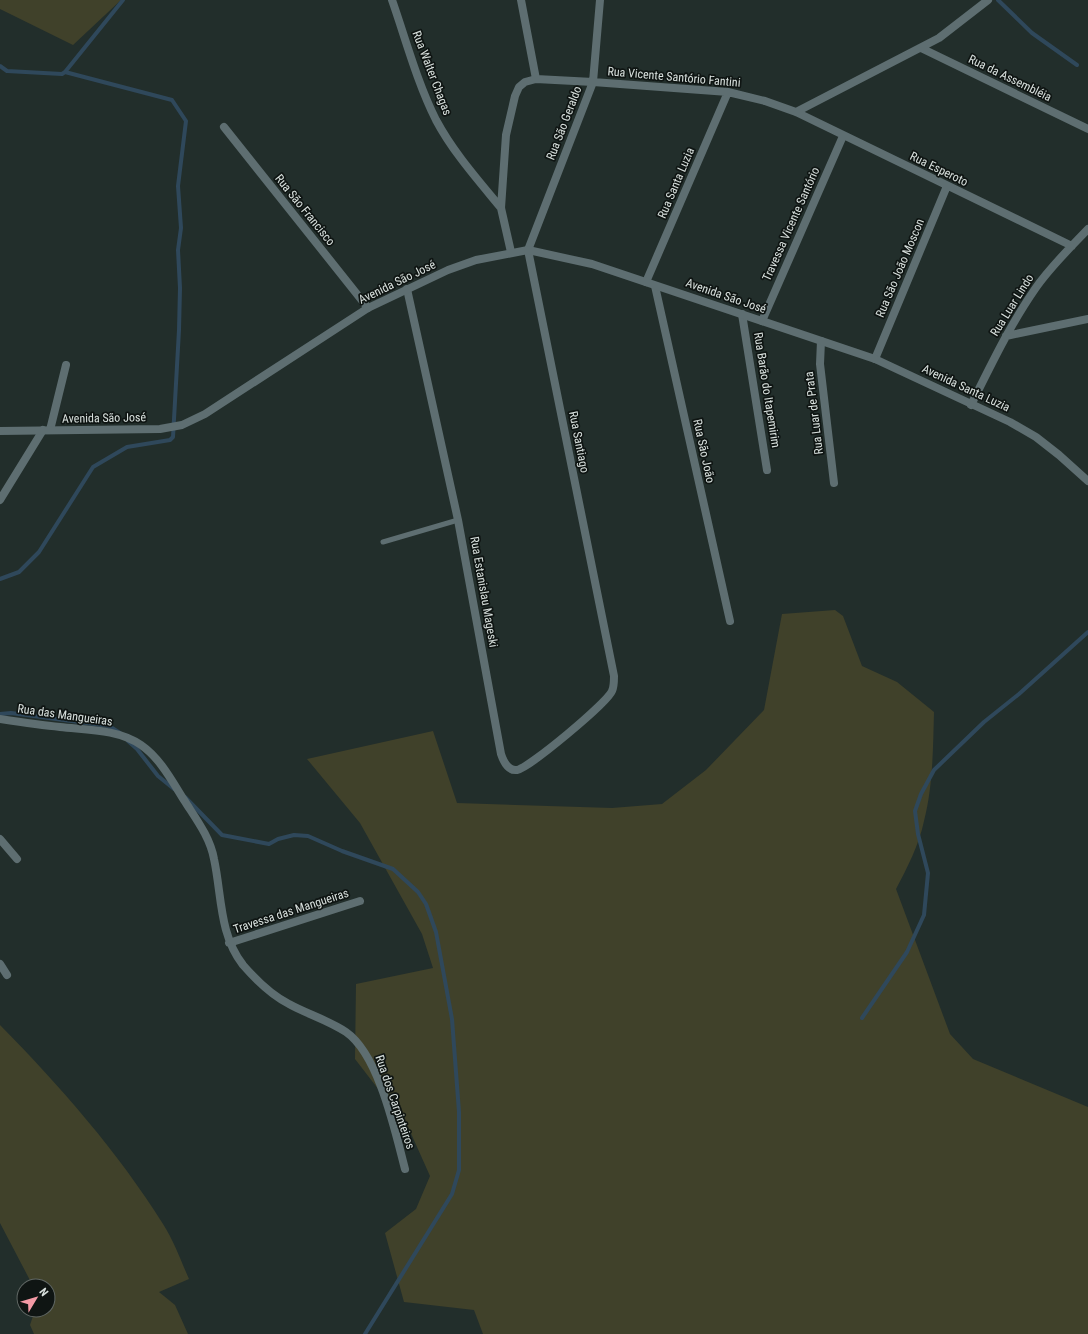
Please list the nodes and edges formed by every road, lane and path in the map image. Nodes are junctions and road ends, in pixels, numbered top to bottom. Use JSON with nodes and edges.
{"nodes":[{"id":1,"x":392,"y":0,"type":"edge"},
{"id":2,"x":521,"y":0,"type":"edge"},
{"id":3,"x":600,"y":0,"type":"edge"},
{"id":4,"x":988,"y":0,"type":"edge"},
{"id":5,"x":921,"y":48,"type":"junction"},
{"id":6,"x":536,"y":79,"type":"junction"},
{"id":7,"x":593,"y":82,"type":"junction"},
{"id":8,"x":728,"y":92,"type":"junction"},
{"id":9,"x":796,"y":112,"type":"junction"},
{"id":10,"x":224,"y":127,"type":"dead end"},
{"id":11,"x":1088,"y":130,"type":"edge"},
{"id":12,"x":843,"y":136,"type":"junction"},
{"id":13,"x":947,"y":186,"type":"junction"},
{"id":14,"x":501,"y":208,"type":"junction"},
{"id":15,"x":1088,"y":229,"type":"edge"},
{"id":16,"x":1072,"y":246,"type":"junction"},
{"id":17,"x":528,"y":250,"type":"junction"},
{"id":18,"x":511,"y":252,"type":"junction"},
{"id":19,"x":646,"y":282,"type":"junction"},
{"id":20,"x":656,"y":286,"type":"junction"},
{"id":21,"x":407,"y":289,"type":"junction"},
{"id":22,"x":368,"y":308,"type":"junction"},
{"id":23,"x":742,"y":314,"type":"junction"},
{"id":24,"x":1088,"y":318,"type":"edge"},
{"id":25,"x":762,"y":321,"type":"junction"},
{"id":26,"x":1006,"y":336,"type":"junction"},
{"id":27,"x":821,"y":341,"type":"junction"},
{"id":28,"x":875,"y":359,"type":"junction"},
{"id":29,"x":66,"y":365,"type":"dead end"},
{"id":30,"x":971,"y":405,"type":"junction"},
{"id":31,"x":46,"y":430,"type":"junction"},
{"id":32,"x":0,"y":431,"type":"edge"},
{"id":33,"x":767,"y":470,"type":"dead end"},
{"id":34,"x":1088,"y":481,"type":"edge"},
{"id":35,"x":834,"y":482,"type":"dead end"},
{"id":36,"x":0,"y":500,"type":"edge"},
{"id":37,"x":458,"y":520,"type":"junction"},
{"id":38,"x":383,"y":542,"type":"dead end"},
{"id":39,"x":730,"y":621,"type":"dead end"},
{"id":40,"x":612,"y":691,"type":"joint"},
{"id":41,"x":0,"y":719,"type":"edge"},
{"id":42,"x":0,"y":839,"type":"edge"},
{"id":43,"x":17,"y":859,"type":"dead end"},
{"id":44,"x":360,"y":901,"type":"dead end"},
{"id":45,"x":229,"y":943,"type":"junction"},
{"id":46,"x":0,"y":964,"type":"edge"},
{"id":47,"x":7,"y":975,"type":"dead end"},
{"id":48,"x":405,"y":1169,"type":"dead end"}],
"edges":[{"from":1,"to":14,"type":"street","name":"Rua Walter Chagas"},
{"from":2,"to":6,"type":"street"},
{"from":3,"to":7,"type":"street","name":"Rua São Geraldo"},
{"from":4,"to":5,"type":"street"},
{"from":5,"to":9,"type":"street"},
{"from":5,"to":11,"type":"street","name":"Rua da Assembléia"},
{"from":6,"to":7,"type":"street","name":"Rua Vicente Santório Fantini"},
{"from":6,"to":14,"type":"street","name":"Rua Vicente Santório Fantini"},
{"from":7,"to":8,"type":"street","name":"Rua Vicente Santório Fantini"},
{"from":7,"to":17,"type":"street","name":"Rua São Geraldo"},
{"from":8,"to":9,"type":"street","name":"Rua Vicente Santório Fantini"},
{"from":8,"to":19,"type":"street","name":"Rua Santa Luzia"},
{"from":9,"to":12,"type":"street","name":"Rua Esperoto"},
{"from":10,"to":22,"type":"street","name":"Rua São Francisco"},
{"from":12,"to":13,"type":"street","name":"Rua Esperoto"},
{"from":12,"to":25,"type":"street","name":"Travessa Vicente Santório"},
{"from":13,"to":16,"type":"street","name":"Rua Esperoto"},
{"from":13,"to":28,"type":"street","name":"Rua São João Moscon"},
{"from":14,"to":18,"type":"street","name":"Rua Vicente Santório Fantini"},
{"from":15,"to":16,"type":"street","name":"Rua Luar Lindo"},
{"from":16,"to":26,"type":"street","name":"Rua Luar Lindo"},
{"from":17,"to":18,"type":"street","name":"Avenida São José"},
{"from":17,"to":19,"type":"street","name":"Avenida São José"},
{"from":17,"to":40,"type":"street","name":"Rua Santiago"},
{"from":18,"to":21,"type":"street","name":"Avenida São José"},
{"from":19,"to":20,"type":"street","name":"Avenida São José"},
{"from":20,"to":23,"type":"street","name":"Avenida São José"},
{"from":20,"to":39,"type":"street","name":"Rua São João"},
{"from":21,"to":22,"type":"street","name":"Avenida São José"},
{"from":21,"to":37,"type":"street","name":"Rua Estanislau Mageski"},
{"from":22,"to":31,"type":"street","name":"Avenida São José"},
{"from":23,"to":25,"type":"street","name":"Avenida São José"},
{"from":23,"to":33,"type":"street","name":"Rua Barão do Itapemirim"},
{"from":24,"to":26,"type":"street"},
{"from":25,"to":27,"type":"street","name":"Avenida São José"},
{"from":26,"to":30,"type":"street","name":"Rua Luar Lindo"},
{"from":27,"to":28,"type":"street","name":"Avenida Santa Luzia"},
{"from":27,"to":35,"type":"street","name":"Rua Luar de Prata"},
{"from":28,"to":30,"type":"street","name":"Avenida Santa Luzia"},
{"from":29,"to":31,"type":"street"},
{"from":30,"to":34,"type":"street","name":"Avenida Santa Luzia"},
{"from":31,"to":32,"type":"street","name":"Avenida São José"},
{"from":31,"to":36,"type":"street"},
{"from":37,"to":38,"type":"lane"},
{"from":37,"to":40,"type":"street","name":"Rua Estanislau Mageski"},
{"from":41,"to":45,"type":"street","name":"Rua das Mangueiras"},
{"from":42,"to":43,"type":"street"},
{"from":44,"to":45,"type":"street","name":"Travessa das Mangueiras"},
{"from":45,"to":48,"type":"street","name":"Rua dos Carpinteiros"},
{"from":46,"to":47,"type":"street"}]}
